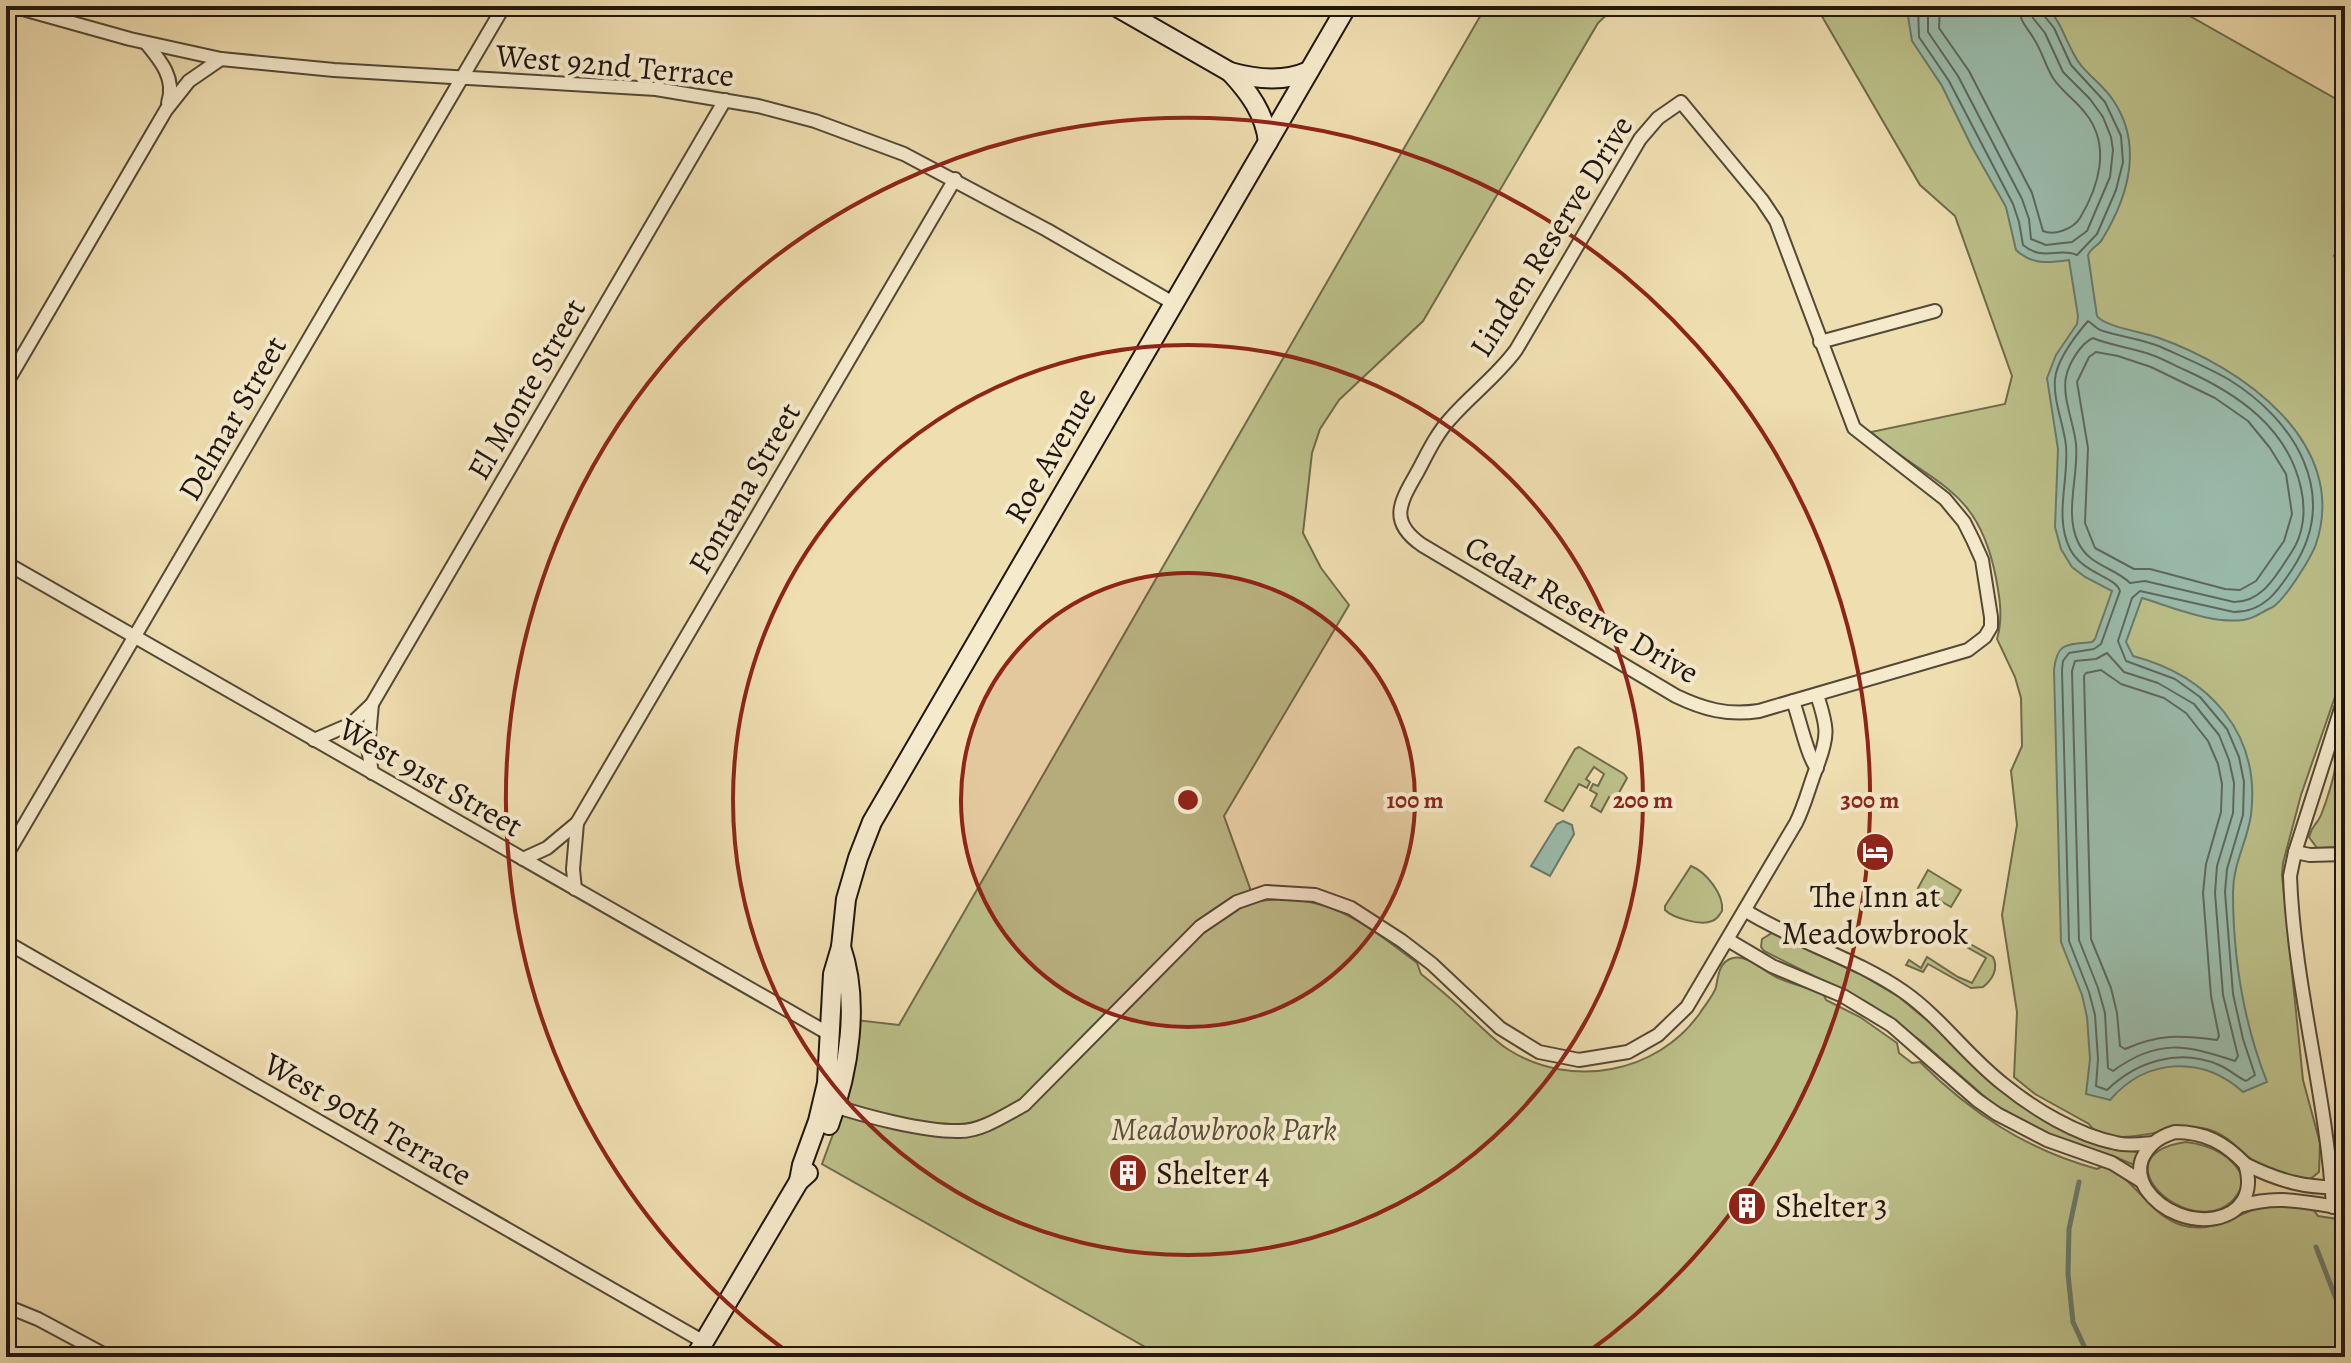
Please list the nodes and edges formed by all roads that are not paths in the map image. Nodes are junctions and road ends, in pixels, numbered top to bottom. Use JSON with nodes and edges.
{"nodes":[{"id":1,"x":12,"y":6,"type":"edge"},
{"id":2,"x":504,"y":6,"type":"edge"},
{"id":3,"x":1115,"y":6,"type":"edge"},
{"id":4,"x":1347,"y":6,"type":"edge"},
{"id":5,"x":146,"y":43,"type":"junction"},
{"id":6,"x":221,"y":59,"type":"junction"},
{"id":7,"x":1309,"y":71,"type":"junction"},
{"id":8,"x":1230,"y":72,"type":"junction"},
{"id":9,"x":462,"y":78,"type":"junction"},
{"id":10,"x":725,"y":100,"type":"junction"},
{"id":11,"x":166,"y":110,"type":"junction"},
{"id":12,"x":1268,"y":142,"type":"junction"},
{"id":13,"x":955,"y":179,"type":"junction"},
{"id":14,"x":1173,"y":303,"type":"junction"},
{"id":15,"x":1935,"y":311,"type":"dead end"},
{"id":16,"x":1820,"y":342,"type":"junction"},
{"id":17,"x":6,"y":384,"type":"edge"},
{"id":18,"x":1402,"y":525,"type":"joint"},
{"id":19,"x":6,"y":563,"type":"edge"},
{"id":20,"x":134,"y":637,"type":"junction"},
{"id":21,"x":1817,"y":695,"type":"junction"},
{"id":22,"x":2345,"y":696,"type":"edge"},
{"id":23,"x":1793,"y":701,"type":"junction"},
{"id":24,"x":372,"y":704,"type":"junction"},
{"id":25,"x":2339,"y":730,"type":"edge"},
{"id":26,"x":314,"y":740,"type":"junction"},
{"id":27,"x":1817,"y":768,"type":"junction"},
{"id":28,"x":372,"y":773,"type":"junction"},
{"id":29,"x":577,"y":823,"type":"junction"},
{"id":30,"x":2295,"y":852,"type":"junction"},
{"id":31,"x":2345,"y":854,"type":"edge"},
{"id":32,"x":6,"y":856,"type":"edge"},
{"id":33,"x":523,"y":859,"type":"junction"},
{"id":34,"x":575,"y":889,"type":"junction"},
{"id":35,"x":1746,"y":911,"type":"junction"},
{"id":36,"x":1728,"y":940,"type":"junction"},
{"id":37,"x":6,"y":942,"type":"edge"},
{"id":38,"x":841,"y":947,"type":"junction"},
{"id":39,"x":831,"y":1035,"type":"junction"},
{"id":40,"x":829,"y":1104,"type":"junction"},
{"id":41,"x":2153,"y":1143,"type":"junction"},
{"id":42,"x":2245,"y":1164,"type":"junction"},
{"id":43,"x":2141,"y":1181,"type":"junction"},
{"id":44,"x":2338,"y":1188,"type":"edge"},
{"id":45,"x":2240,"y":1206,"type":"junction"},
{"id":46,"x":2339,"y":1208,"type":"edge"},
{"id":47,"x":6,"y":1306,"type":"edge"},
{"id":48,"x":699,"y":1349,"type":"edge"},
{"id":49,"x":109,"y":1357,"type":"edge"}],
"edges":[{"from":1,"to":5,"type":"street","name":"West 92nd Terrace"},
{"from":2,"to":9,"type":"street","name":"Delmar Street"},
{"from":3,"to":8,"type":"main road"},
{"from":4,"to":7,"type":"main road","name":"Roe Avenue"},
{"from":5,"to":6,"type":"street","name":"West 92nd Terrace"},
{"from":5,"to":11,"type":"street"},
{"from":6,"to":9,"type":"street","name":"West 92nd Terrace"},
{"from":6,"to":11,"type":"street"},
{"from":7,"to":8,"type":"main road"},
{"from":7,"to":12,"type":"main road","name":"Roe Avenue"},
{"from":8,"to":12,"type":"main road"},
{"from":9,"to":10,"type":"street","name":"West 92nd Terrace"},
{"from":9,"to":20,"type":"street","name":"Delmar Street"},
{"from":10,"to":13,"type":"street","name":"West 92nd Terrace"},
{"from":10,"to":24,"type":"street","name":"El Monte Street"},
{"from":11,"to":17,"type":"street"},
{"from":12,"to":14,"type":"main road","name":"Roe Avenue"},
{"from":13,"to":14,"type":"street","name":"West 92nd Terrace"},
{"from":13,"to":29,"type":"street","name":"Fontana Street"},
{"from":14,"to":38,"type":"main road","name":"Roe Avenue"},
{"from":15,"to":16,"type":"street"},
{"from":16,"to":18,"type":"street","name":"Linden Reserve Drive"},
{"from":16,"to":21,"type":"street","name":"Cedar Reserve Drive"},
{"from":18,"to":23,"type":"street","name":"Cedar Reserve Drive"},
{"from":19,"to":20,"type":"street","name":"West 91st Street"},
{"from":20,"to":26,"type":"street","name":"West 91st Street"},
{"from":20,"to":32,"type":"street","name":"Delmar Street"},
{"from":21,"to":23,"type":"street","name":"Cedar Reserve Drive"},
{"from":21,"to":27,"type":"street"},
{"from":22,"to":25,"type":"street"},
{"from":23,"to":27,"type":"street"},
{"from":24,"to":26,"type":"street","name":"El Monte Street"},
{"from":24,"to":28,"type":"street","name":"El Monte Street"},
{"from":25,"to":30,"type":"street"},
{"from":26,"to":28,"type":"street","name":"West 91st Street"},
{"from":27,"to":35,"type":"street"},
{"from":28,"to":33,"type":"street","name":"West 91st Street"},
{"from":29,"to":33,"type":"street","name":"Fontana Street"},
{"from":29,"to":34,"type":"street","name":"Fontana Street"},
{"from":30,"to":31,"type":"street"},
{"from":30,"to":44,"type":"street"},
{"from":33,"to":34,"type":"street","name":"West 91st Street"},
{"from":34,"to":39,"type":"street","name":"West 91st Street"},
{"from":35,"to":36,"type":"street"},
{"from":35,"to":41,"type":"street"},
{"from":36,"to":40,"type":"street"},
{"from":36,"to":43,"type":"street"},
{"from":37,"to":48,"type":"street","name":"West 90th Terrace"},
{"from":38,"to":39,"type":"main road","name":"Roe Avenue"},
{"from":38,"to":40,"type":"main road","name":"Roe Avenue"},
{"from":39,"to":40,"type":"main road","name":"Roe Avenue"},
{"from":40,"to":48,"type":"main road","name":"Roe Avenue"},
{"from":41,"to":42,"type":"street"},
{"from":41,"to":43,"type":"street"},
{"from":42,"to":44,"type":"street"},
{"from":42,"to":45,"type":"street"},
{"from":43,"to":45,"type":"street"},
{"from":44,"to":46,"type":"street"},
{"from":45,"to":46,"type":"street"},
{"from":47,"to":49,"type":"street"}]}
